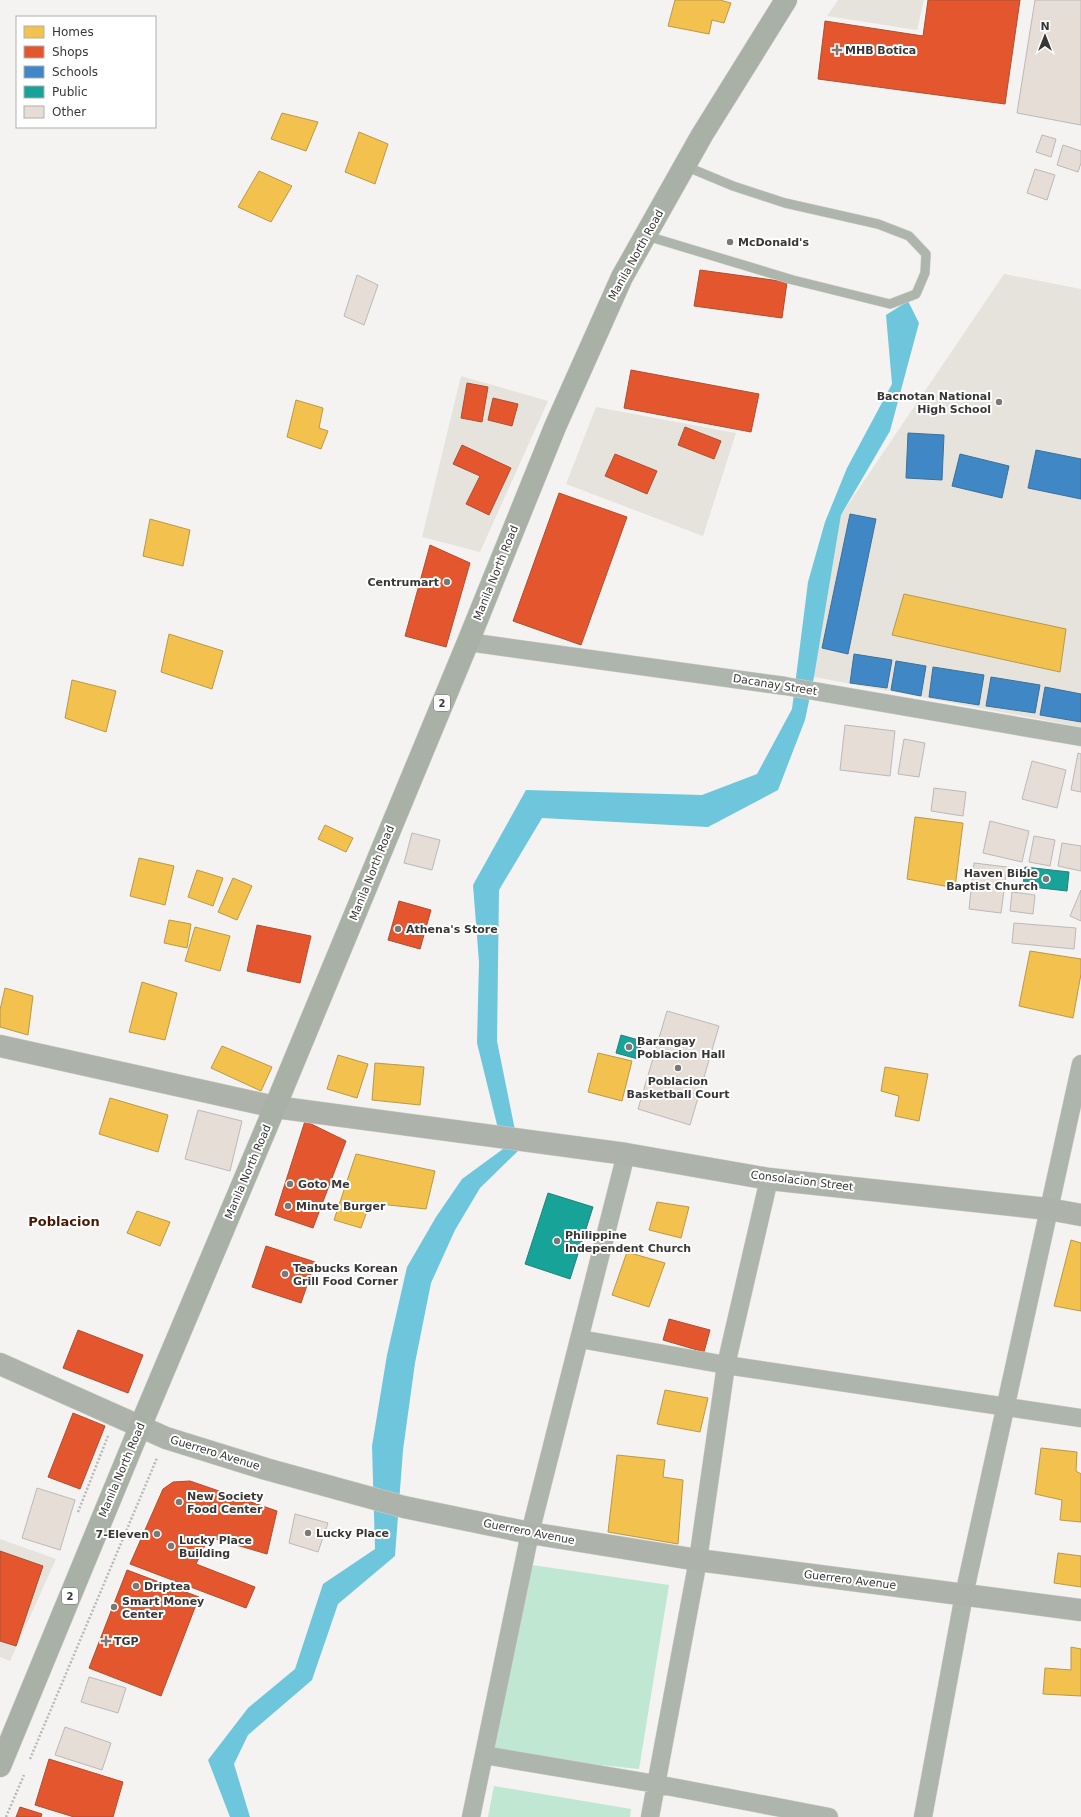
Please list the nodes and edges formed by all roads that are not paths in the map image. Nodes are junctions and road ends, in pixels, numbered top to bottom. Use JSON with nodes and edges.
{"nodes":[{"id":1,"x":786,"y":0,"type":"edge"},
{"id":2,"x":685,"y":166,"type":"junction"},
{"id":3,"x":647,"y":236,"type":"junction"},
{"id":4,"x":468,"y":642,"type":"junction"},
{"id":5,"x":1081,"y":737,"type":"edge"},
{"id":6,"x":0,"y":1046,"type":"edge"},
{"id":7,"x":1081,"y":1064,"type":"edge"},
{"id":8,"x":275,"y":1107,"type":"junction"},
{"id":9,"x":626,"y":1154,"type":"junction"},
{"id":10,"x":769,"y":1179,"type":"junction"},
{"id":11,"x":1048,"y":1209,"type":"junction"},
{"id":12,"x":1081,"y":1215,"type":"edge"},
{"id":13,"x":580,"y":1339,"type":"junction"},
{"id":14,"x":0,"y":1364,"type":"edge"},
{"id":15,"x":726,"y":1365,"type":"junction"},
{"id":16,"x":1005,"y":1407,"type":"junction"},
{"id":17,"x":1081,"y":1418,"type":"edge"},
{"id":18,"x":140,"y":1427,"type":"junction"},
{"id":19,"x":530,"y":1533,"type":"junction"},
{"id":20,"x":698,"y":1560,"type":"junction"},
{"id":21,"x":964,"y":1595,"type":"junction"},
{"id":22,"x":1081,"y":1610,"type":"edge"},
{"id":23,"x":484,"y":1754,"type":"junction"},
{"id":24,"x":0,"y":1766,"type":"edge"},
{"id":25,"x":656,"y":1784,"type":"junction"},
{"id":26,"x":471,"y":1817,"type":"edge"},
{"id":27,"x":650,"y":1817,"type":"edge"},
{"id":28,"x":829,"y":1817,"type":"edge"},
{"id":29,"x":923,"y":1817,"type":"edge"}],
"edges":[{"from":1,"to":2,"type":"highway","name":"Manila North Road","number":"2"},
{"from":2,"to":3,"type":"highway","name":"Manila North Road","number":"2"},
{"from":2,"to":3,"type":"lane"},
{"from":3,"to":4,"type":"highway","name":"Manila North Road","number":"2"},
{"from":4,"to":5,"type":"street","name":"Dacanay Street"},
{"from":4,"to":8,"type":"highway","name":"Manila North Road","number":"2"},
{"from":6,"to":8,"type":"main road","name":"Consolacion Street"},
{"from":7,"to":11,"type":"street"},
{"from":8,"to":9,"type":"main road","name":"Consolacion Street"},
{"from":8,"to":18,"type":"highway","name":"Manila North Road","number":"2"},
{"from":9,"to":10,"type":"main road","name":"Consolacion Street"},
{"from":9,"to":13,"type":"street"},
{"from":10,"to":11,"type":"main road","name":"Consolacion Street"},
{"from":10,"to":15,"type":"street"},
{"from":11,"to":12,"type":"main road","name":"Consolacion Street"},
{"from":11,"to":16,"type":"street"},
{"from":13,"to":15,"type":"street"},
{"from":13,"to":19,"type":"street"},
{"from":14,"to":18,"type":"main road","name":"Guerrero Avenue"},
{"from":15,"to":16,"type":"street"},
{"from":15,"to":20,"type":"street"},
{"from":16,"to":17,"type":"street"},
{"from":16,"to":21,"type":"street"},
{"from":18,"to":19,"type":"main road","name":"Guerrero Avenue"},
{"from":18,"to":24,"type":"highway","name":"Manila North Road","number":"2"},
{"from":19,"to":20,"type":"main road","name":"Guerrero Avenue"},
{"from":19,"to":23,"type":"street"},
{"from":20,"to":21,"type":"main road","name":"Guerrero Avenue"},
{"from":20,"to":25,"type":"street"},
{"from":21,"to":22,"type":"main road","name":"Guerrero Avenue"},
{"from":21,"to":29,"type":"street"},
{"from":23,"to":25,"type":"street"},
{"from":23,"to":26,"type":"street"},
{"from":25,"to":27,"type":"street"},
{"from":25,"to":28,"type":"street"}]}
